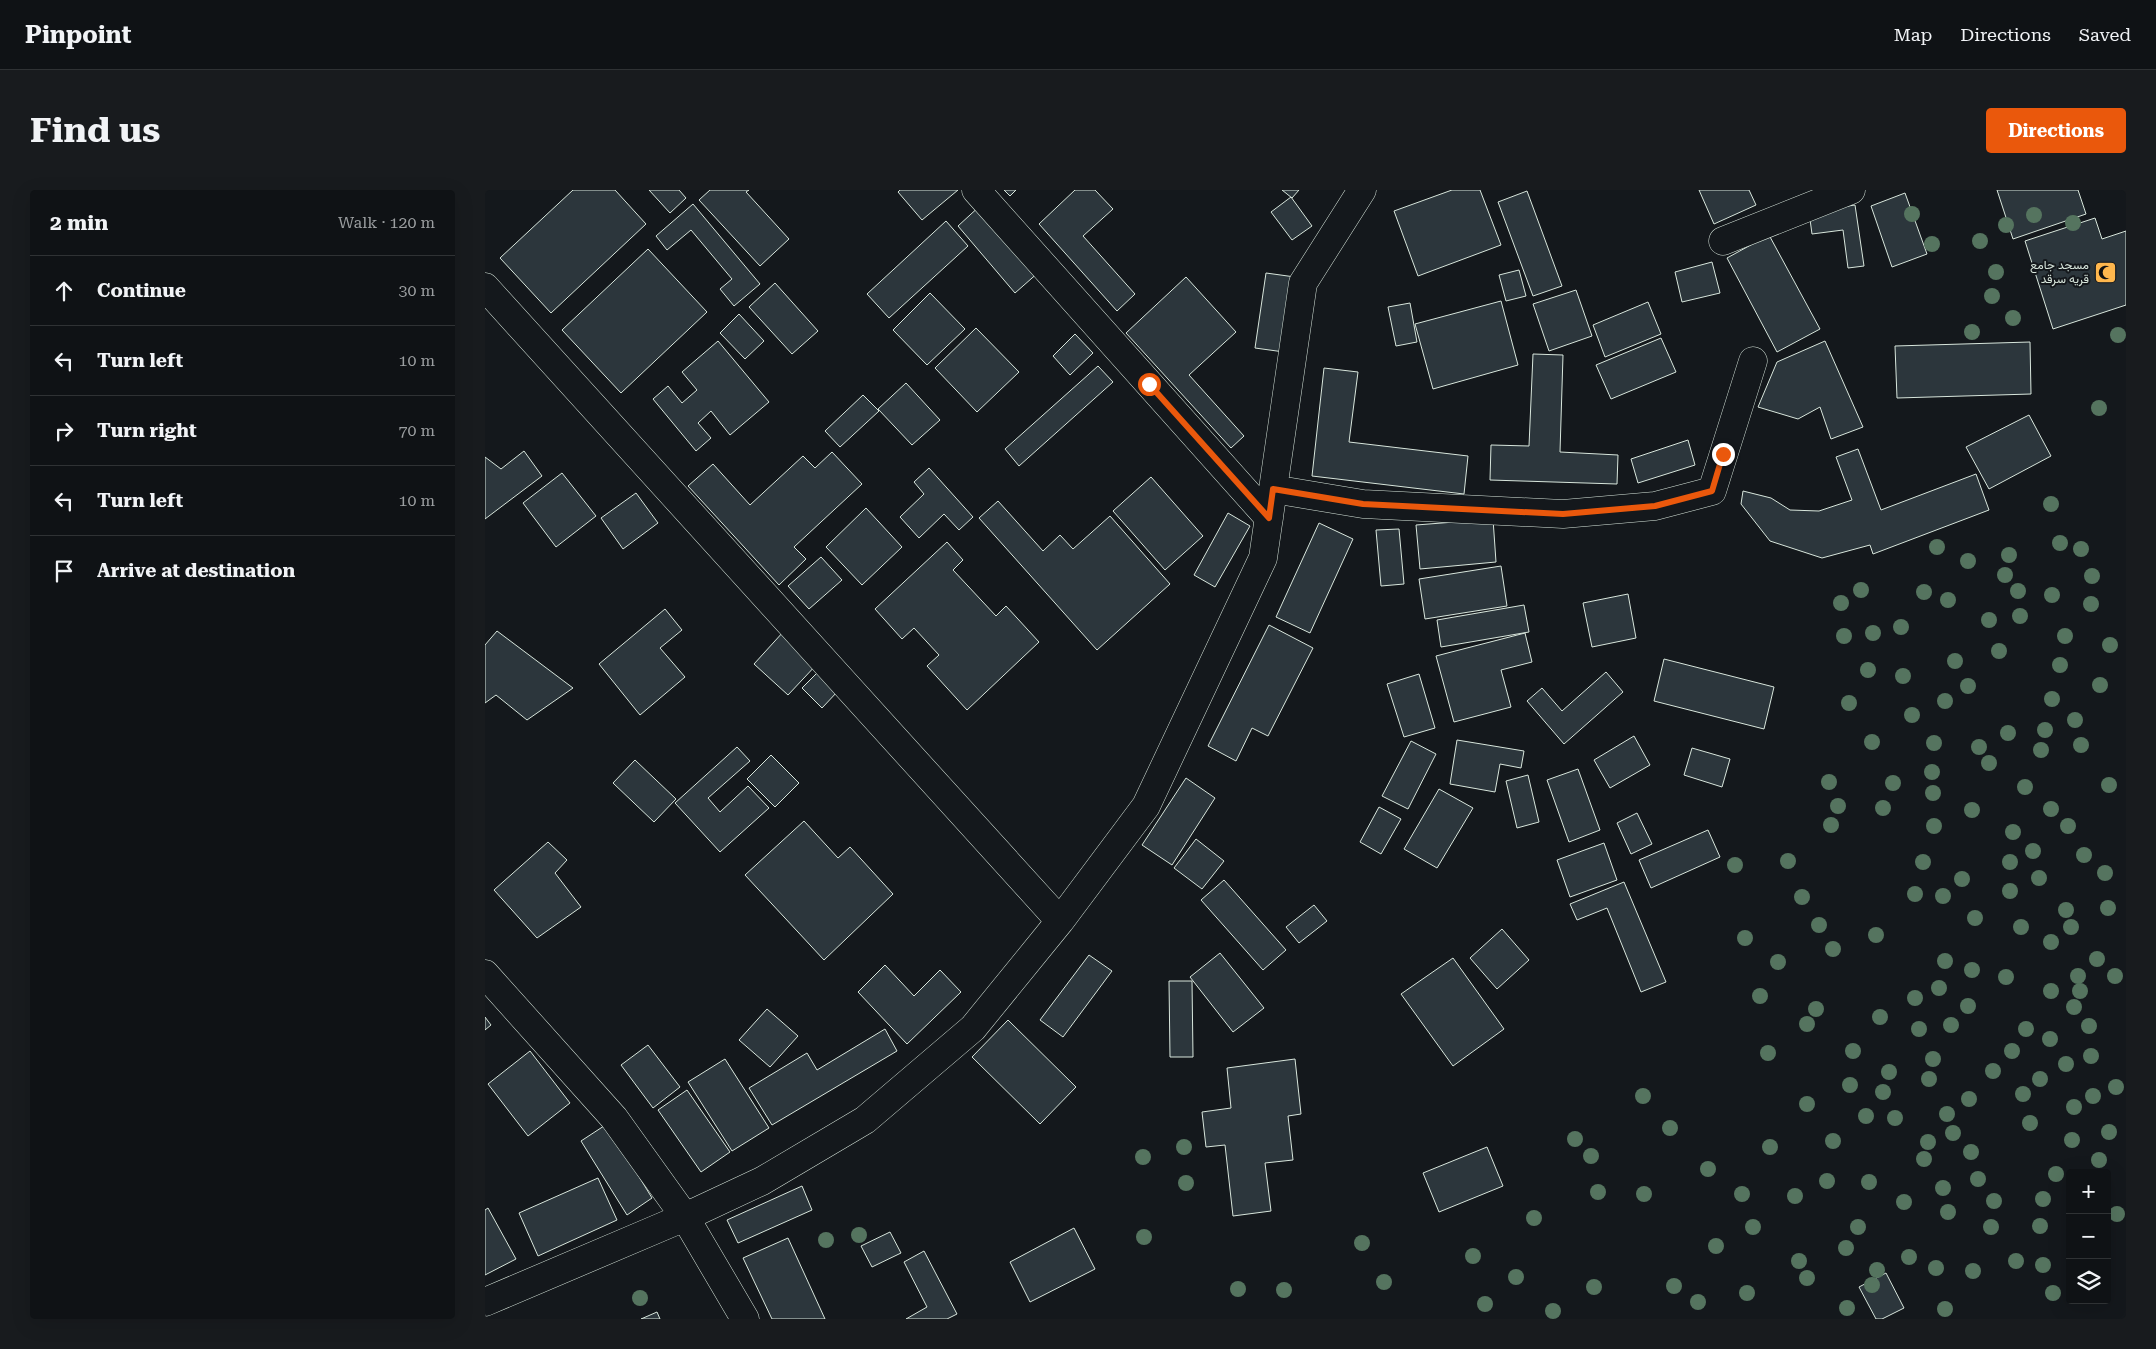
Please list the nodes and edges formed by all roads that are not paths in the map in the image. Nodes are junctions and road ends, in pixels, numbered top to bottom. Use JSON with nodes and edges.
{"nodes":[{"id":1,"x":976,"y":190,"type":"edge"},
{"id":2,"x":1362,"y":190,"type":"edge"},
{"id":3,"x":1851,"y":190,"type":"edge"},
{"id":4,"x":1723,"y":241,"type":"dead end"},
{"id":5,"x":485,"y":287,"type":"edge"},
{"id":6,"x":1753,"y":361,"type":"dead end"},
{"id":7,"x":1273,"y":489,"type":"junction"},
{"id":8,"x":1269,"y":518,"type":"junction"},
{"id":9,"x":1060,"y":921,"type":"junction"},
{"id":10,"x":485,"y":974,"type":"edge"},
{"id":11,"x":685,"y":1217,"type":"junction"},
{"id":12,"x":485,"y":1302,"type":"edge"},
{"id":13,"x":745,"y":1319,"type":"edge"}],
"edges":[{"from":1,"to":8,"type":"street"},
{"from":2,"to":7,"type":"street"},
{"from":3,"to":4,"type":"street"},
{"from":5,"to":9,"type":"street"},
{"from":6,"to":7,"type":"street"},
{"from":7,"to":8,"type":"street"},
{"from":8,"to":9,"type":"street"},
{"from":9,"to":11,"type":"street"},
{"from":10,"to":11,"type":"street"},
{"from":11,"to":12,"type":"street"},
{"from":11,"to":13,"type":"street"}]}
